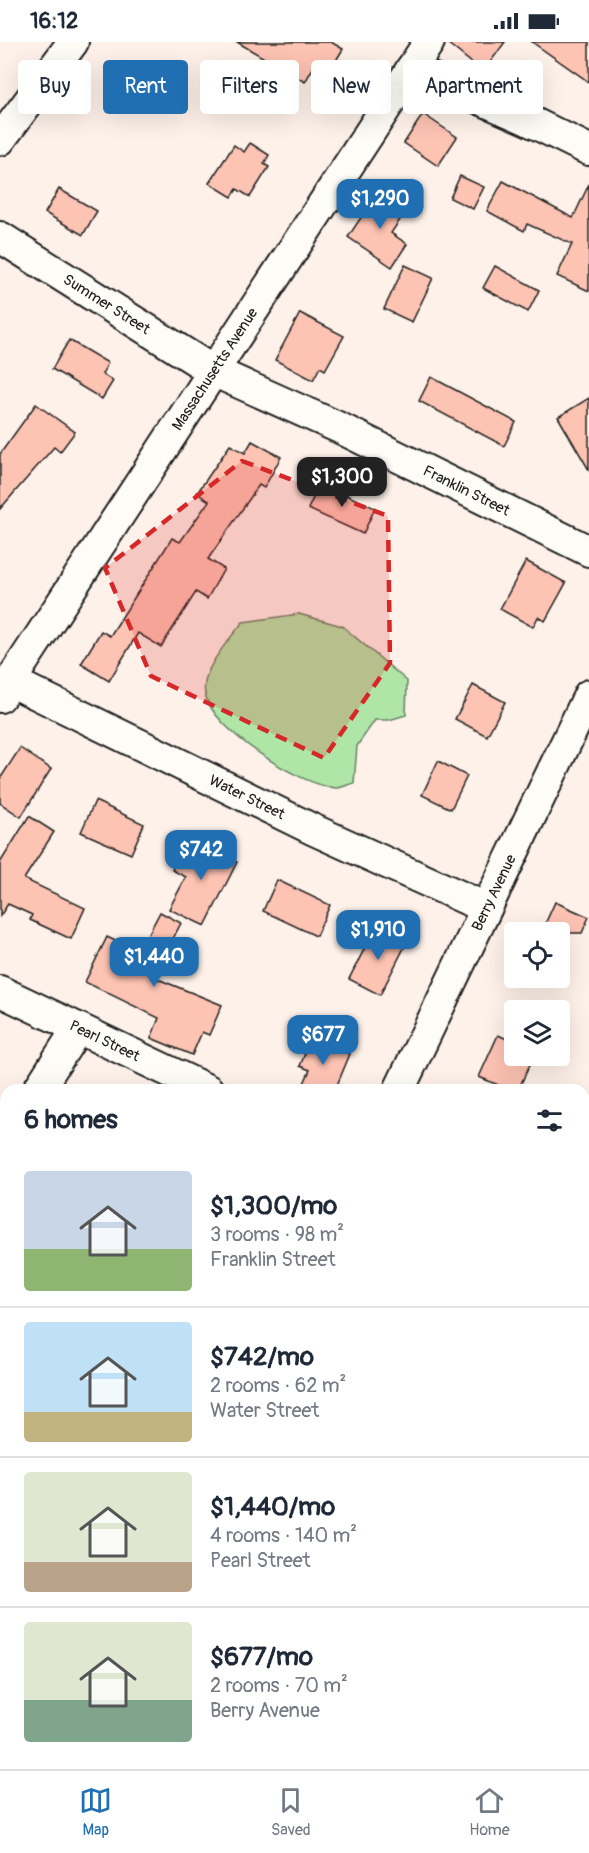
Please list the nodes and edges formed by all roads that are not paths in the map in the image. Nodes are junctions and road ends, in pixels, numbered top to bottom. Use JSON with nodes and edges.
{"nodes":[{"id":1,"x":73,"y":42,"type":"edge"},
{"id":2,"x":429,"y":42,"type":"edge"},
{"id":3,"x":417,"y":60,"type":"edge"},
{"id":4,"x":403,"y":81,"type":"edge"},
{"id":5,"x":514,"y":114,"type":"edge"},
{"id":6,"x":0,"y":140,"type":"edge"},
{"id":7,"x":589,"y":150,"type":"edge"},
{"id":8,"x":0,"y":237,"type":"edge"},
{"id":9,"x":213,"y":371,"type":"junction"},
{"id":10,"x":589,"y":551,"type":"edge"},
{"id":11,"x":5,"y":689,"type":"edge"},
{"id":12,"x":589,"y":695,"type":"edge"},
{"id":13,"x":486,"y":908,"type":"junction"},
{"id":14,"x":0,"y":991,"type":"edge"},
{"id":15,"x":78,"y":1028,"type":"junction"},
{"id":16,"x":42,"y":1084,"type":"edge"},
{"id":17,"x":195,"y":1084,"type":"edge"},
{"id":18,"x":402,"y":1084,"type":"edge"}],
"edges":[{"from":1,"to":6,"type":"street"},
{"from":2,"to":3,"type":"street","name":"Massachusetts Avenue"},
{"from":4,"to":9,"type":"street","name":"Massachusetts Avenue"},
{"from":5,"to":7,"type":"street"},
{"from":8,"to":9,"type":"street","name":"Summer Street"},
{"from":9,"to":10,"type":"street","name":"Franklin Street"},
{"from":9,"to":11,"type":"street","name":"Massachusetts Avenue"},
{"from":11,"to":13,"type":"street","name":"Water Street"},
{"from":12,"to":13,"type":"street","name":"Berry Avenue"},
{"from":13,"to":18,"type":"street","name":"Berry Avenue"},
{"from":14,"to":15,"type":"street","name":"Pearl Street"},
{"from":15,"to":16,"type":"street"},
{"from":15,"to":17,"type":"street","name":"Pearl Street"}]}
